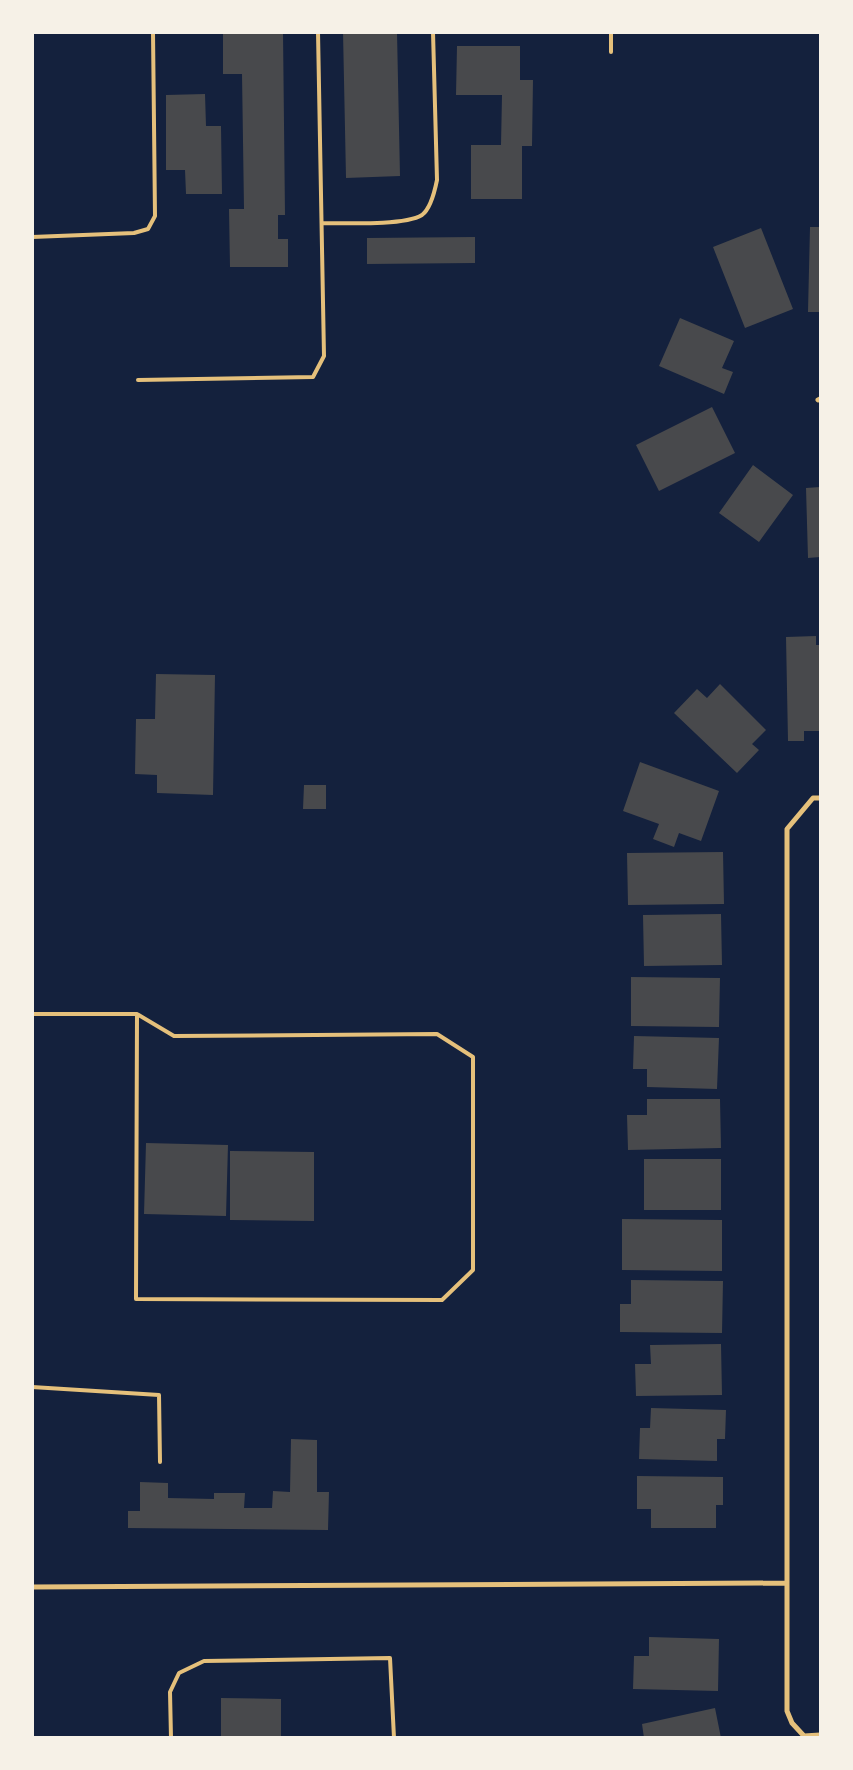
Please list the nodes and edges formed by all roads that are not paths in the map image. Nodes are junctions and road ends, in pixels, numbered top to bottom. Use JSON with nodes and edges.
{"nodes":[{"id":1,"x":153,"y":32,"type":"edge"},
{"id":2,"x":318,"y":32,"type":"edge"},
{"id":3,"x":433,"y":32,"type":"edge"},
{"id":4,"x":611,"y":32,"type":"edge"},
{"id":5,"x":611,"y":52,"type":"dead end"},
{"id":6,"x":322,"y":224,"type":"junction"},
{"id":7,"x":32,"y":237,"type":"edge"},
{"id":8,"x":138,"y":380,"type":"dead end"},
{"id":9,"x":820,"y":798,"type":"edge"},
{"id":10,"x":32,"y":1014,"type":"edge"},
{"id":11,"x":137,"y":1014,"type":"junction"},
{"id":12,"x":32,"y":1387,"type":"edge"},
{"id":13,"x":160,"y":1462,"type":"dead end"},
{"id":14,"x":787,"y":1583,"type":"junction"},
{"id":15,"x":32,"y":1587,"type":"edge"},
{"id":16,"x":820,"y":1735,"type":"edge"},
{"id":17,"x":171,"y":1738,"type":"edge"},
{"id":18,"x":394,"y":1738,"type":"edge"}],
"edges":[{"from":1,"to":7,"type":"lane"},
{"from":2,"to":6,"type":"lane"},
{"from":3,"to":6,"type":"lane"},
{"from":4,"to":5,"type":"lane"},
{"from":6,"to":8,"type":"lane"},
{"from":9,"to":14,"type":"street"},
{"from":10,"to":11,"type":"lane"},
{"from":11,"to":11,"type":"lane"},
{"from":12,"to":13,"type":"lane"},
{"from":14,"to":15,"type":"street"},
{"from":14,"to":16,"type":"street"},
{"from":17,"to":18,"type":"lane"}]}
